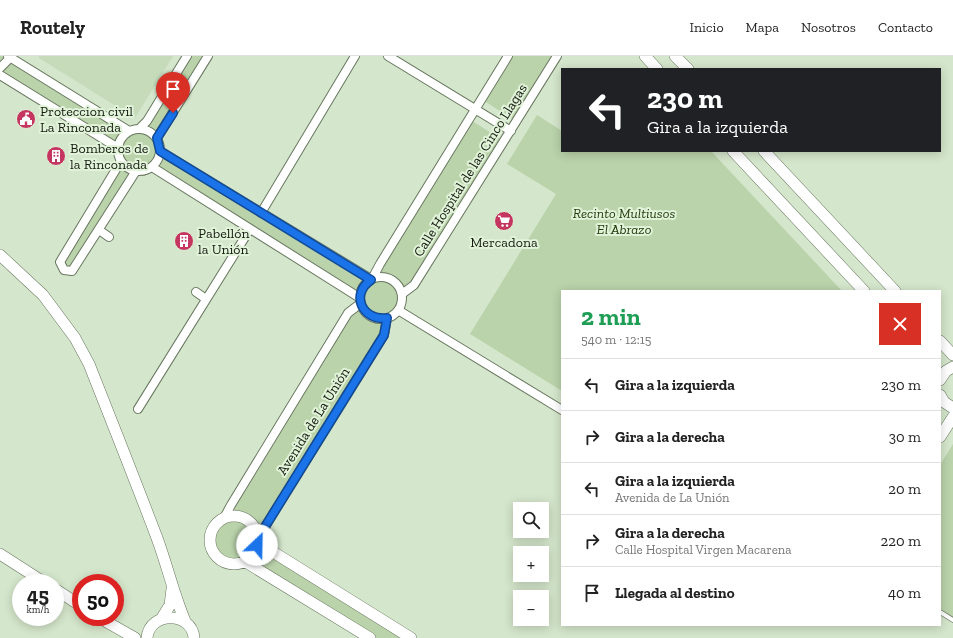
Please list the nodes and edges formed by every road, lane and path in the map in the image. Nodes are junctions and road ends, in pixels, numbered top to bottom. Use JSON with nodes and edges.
{"nodes":[{"id":1,"x":10,"y":56,"type":"edge"},
{"id":2,"x":188,"y":56,"type":"edge"},
{"id":3,"x":208,"y":56,"type":"edge"},
{"id":4,"x":355,"y":56,"type":"edge"},
{"id":5,"x":388,"y":56,"type":"edge"},
{"id":6,"x":508,"y":56,"type":"edge"},
{"id":7,"x":557,"y":56,"type":"edge"},
{"id":8,"x":645,"y":56,"type":"edge"},
{"id":9,"x":676,"y":56,"type":"edge"},
{"id":10,"x":0,"y":68,"type":"edge"},
{"id":11,"x":656,"y":68,"type":"edge"},
{"id":12,"x":687,"y":68,"type":"edge"},
{"id":13,"x":0,"y":75,"type":"edge"},
{"id":14,"x":475,"y":109,"type":"junction"},
{"id":15,"x":140,"y":128,"type":"junction"},
{"id":16,"x":510,"y":130,"type":"junction"},
{"id":17,"x":129,"y":131,"type":"junction"},
{"id":18,"x":157,"y":138,"type":"junction"},
{"id":19,"x":118,"y":148,"type":"junction"},
{"id":20,"x":160,"y":151,"type":"junction"},
{"id":21,"x":734,"y":152,"type":"edge"},
{"id":22,"x":765,"y":152,"type":"edge"},
{"id":23,"x":121,"y":161,"type":"junction"},
{"id":24,"x":152,"y":167,"type":"junction"},
{"id":25,"x":136,"y":171,"type":"junction"},
{"id":26,"x":260,"y":213,"type":"junction"},
{"id":27,"x":250,"y":229,"type":"junction"},
{"id":28,"x":99,"y":230,"type":"junction"},
{"id":29,"x":109,"y":237,"type":"dead end"},
{"id":30,"x":0,"y":256,"type":"edge"},
{"id":31,"x":372,"y":279,"type":"junction"},
{"id":32,"x":863,"y":290,"type":"edge"},
{"id":33,"x":894,"y":290,"type":"edge"},
{"id":34,"x":196,"y":292,"type":"dead end"},
{"id":35,"x":402,"y":294,"type":"junction"},
{"id":36,"x":206,"y":299,"type":"junction"},
{"id":37,"x":361,"y":300,"type":"junction"},
{"id":38,"x":398,"y":310,"type":"junction"},
{"id":39,"x":387,"y":318,"type":"junction"},
{"id":40,"x":941,"y":342,"type":"edge"},
{"id":41,"x":953,"y":355,"type":"edge"},
{"id":42,"x":953,"y":367,"type":"edge"},
{"id":43,"x":941,"y":376,"type":"edge"},
{"id":44,"x":941,"y":398,"type":"edge"},
{"id":45,"x":953,"y":408,"type":"edge"},
{"id":46,"x":138,"y":409,"type":"dead end"},
{"id":47,"x":561,"y":409,"type":"edge"},
{"id":48,"x":953,"y":416,"type":"edge"},
{"id":49,"x":941,"y":435,"type":"edge"},
{"id":50,"x":224,"y":518,"type":"junction"},
{"id":51,"x":257,"y":540,"type":"junction"},
{"id":52,"x":0,"y":554,"type":"edge"},
{"id":53,"x":244,"y":561,"type":"junction"},
{"id":54,"x":31,"y":574,"type":"edge"},
{"id":55,"x":171,"y":577,"type":"junction"},
{"id":56,"x":941,"y":613,"type":"edge"},
{"id":57,"x":162,"y":618,"type":"junction"},
{"id":58,"x":953,"y":620,"type":"edge"},
{"id":59,"x":185,"y":621,"type":"junction"},
{"id":60,"x":114,"y":626,"type":"edge"},
{"id":61,"x":124,"y":632,"type":"junction"},
{"id":62,"x":149,"y":633,"type":"edge"},
{"id":63,"x":136,"y":638,"type":"edge"},
{"id":64,"x":194,"y":638,"type":"edge"},
{"id":65,"x":370,"y":638,"type":"edge"},
{"id":66,"x":411,"y":638,"type":"edge"}],
"edges":[{"from":1,"to":10,"type":"street"},
{"from":1,"to":17,"type":"street"},
{"from":2,"to":15,"type":"street"},
{"from":3,"to":18,"type":"street"},
{"from":4,"to":26,"type":"street"},
{"from":5,"to":14,"type":"street"},
{"from":6,"to":14,"type":"street","name":"Calle Hospital de las Cinco Llagas"},
{"from":7,"to":16,"type":"street","name":"Calle Hospital de las Cinco Llagas"},
{"from":8,"to":11,"type":"main road"},
{"from":9,"to":12,"type":"main road"},
{"from":13,"to":19,"type":"street"},
{"from":14,"to":16,"type":"street"},
{"from":14,"to":31,"type":"street","name":"Calle Hospital de las Cinco Llagas"},
{"from":15,"to":17,"type":"street"},
{"from":15,"to":18,"type":"street"},
{"from":16,"to":35,"type":"street","name":"Calle Hospital de las Cinco Llagas"},
{"from":17,"to":19,"type":"street"},
{"from":18,"to":20,"type":"street"},
{"from":19,"to":23,"type":"street"},
{"from":20,"to":24,"type":"street"},
{"from":20,"to":26,"type":"street"},
{"from":21,"to":32,"type":"main road"},
{"from":22,"to":33,"type":"main road"},
{"from":23,"to":25,"type":"street"},
{"from":23,"to":28,"type":"street"},
{"from":24,"to":25,"type":"street"},
{"from":24,"to":27,"type":"street"},
{"from":25,"to":28,"type":"street"},
{"from":26,"to":31,"type":"street"},
{"from":27,"to":36,"type":"street"},
{"from":27,"to":37,"type":"street"},
{"from":28,"to":29,"type":"street"},
{"from":30,"to":55,"type":"main road"},
{"from":31,"to":35,"type":"street"},
{"from":31,"to":37,"type":"street"},
{"from":34,"to":36,"type":"street"},
{"from":35,"to":38,"type":"street"},
{"from":36,"to":46,"type":"street"},
{"from":37,"to":39,"type":"street"},
{"from":37,"to":50,"type":"street","name":"Avenida de La Unión"},
{"from":38,"to":39,"type":"street"},
{"from":38,"to":47,"type":"street"},
{"from":39,"to":51,"type":"street","name":"Avenida de La Unión"},
{"from":40,"to":41,"type":"main road"},
{"from":42,"to":43,"type":"main road"},
{"from":44,"to":45,"type":"main road"},
{"from":48,"to":49,"type":"main road"},
{"from":50,"to":51,"type":"main road"},
{"from":50,"to":53,"type":"main road"},
{"from":51,"to":53,"type":"main road"},
{"from":51,"to":66,"type":"main road"},
{"from":52,"to":54,"type":"main road"},
{"from":53,"to":65,"type":"main road"},
{"from":55,"to":57,"type":"main road"},
{"from":55,"to":59,"type":"main road"},
{"from":56,"to":58,"type":"lane"},
{"from":57,"to":59,"type":"main road"},
{"from":57,"to":62,"type":"main road"},
{"from":59,"to":64,"type":"main road"},
{"from":60,"to":61,"type":"main road"},
{"from":61,"to":62,"type":"main road"},
{"from":61,"to":63,"type":"main road"}]}
